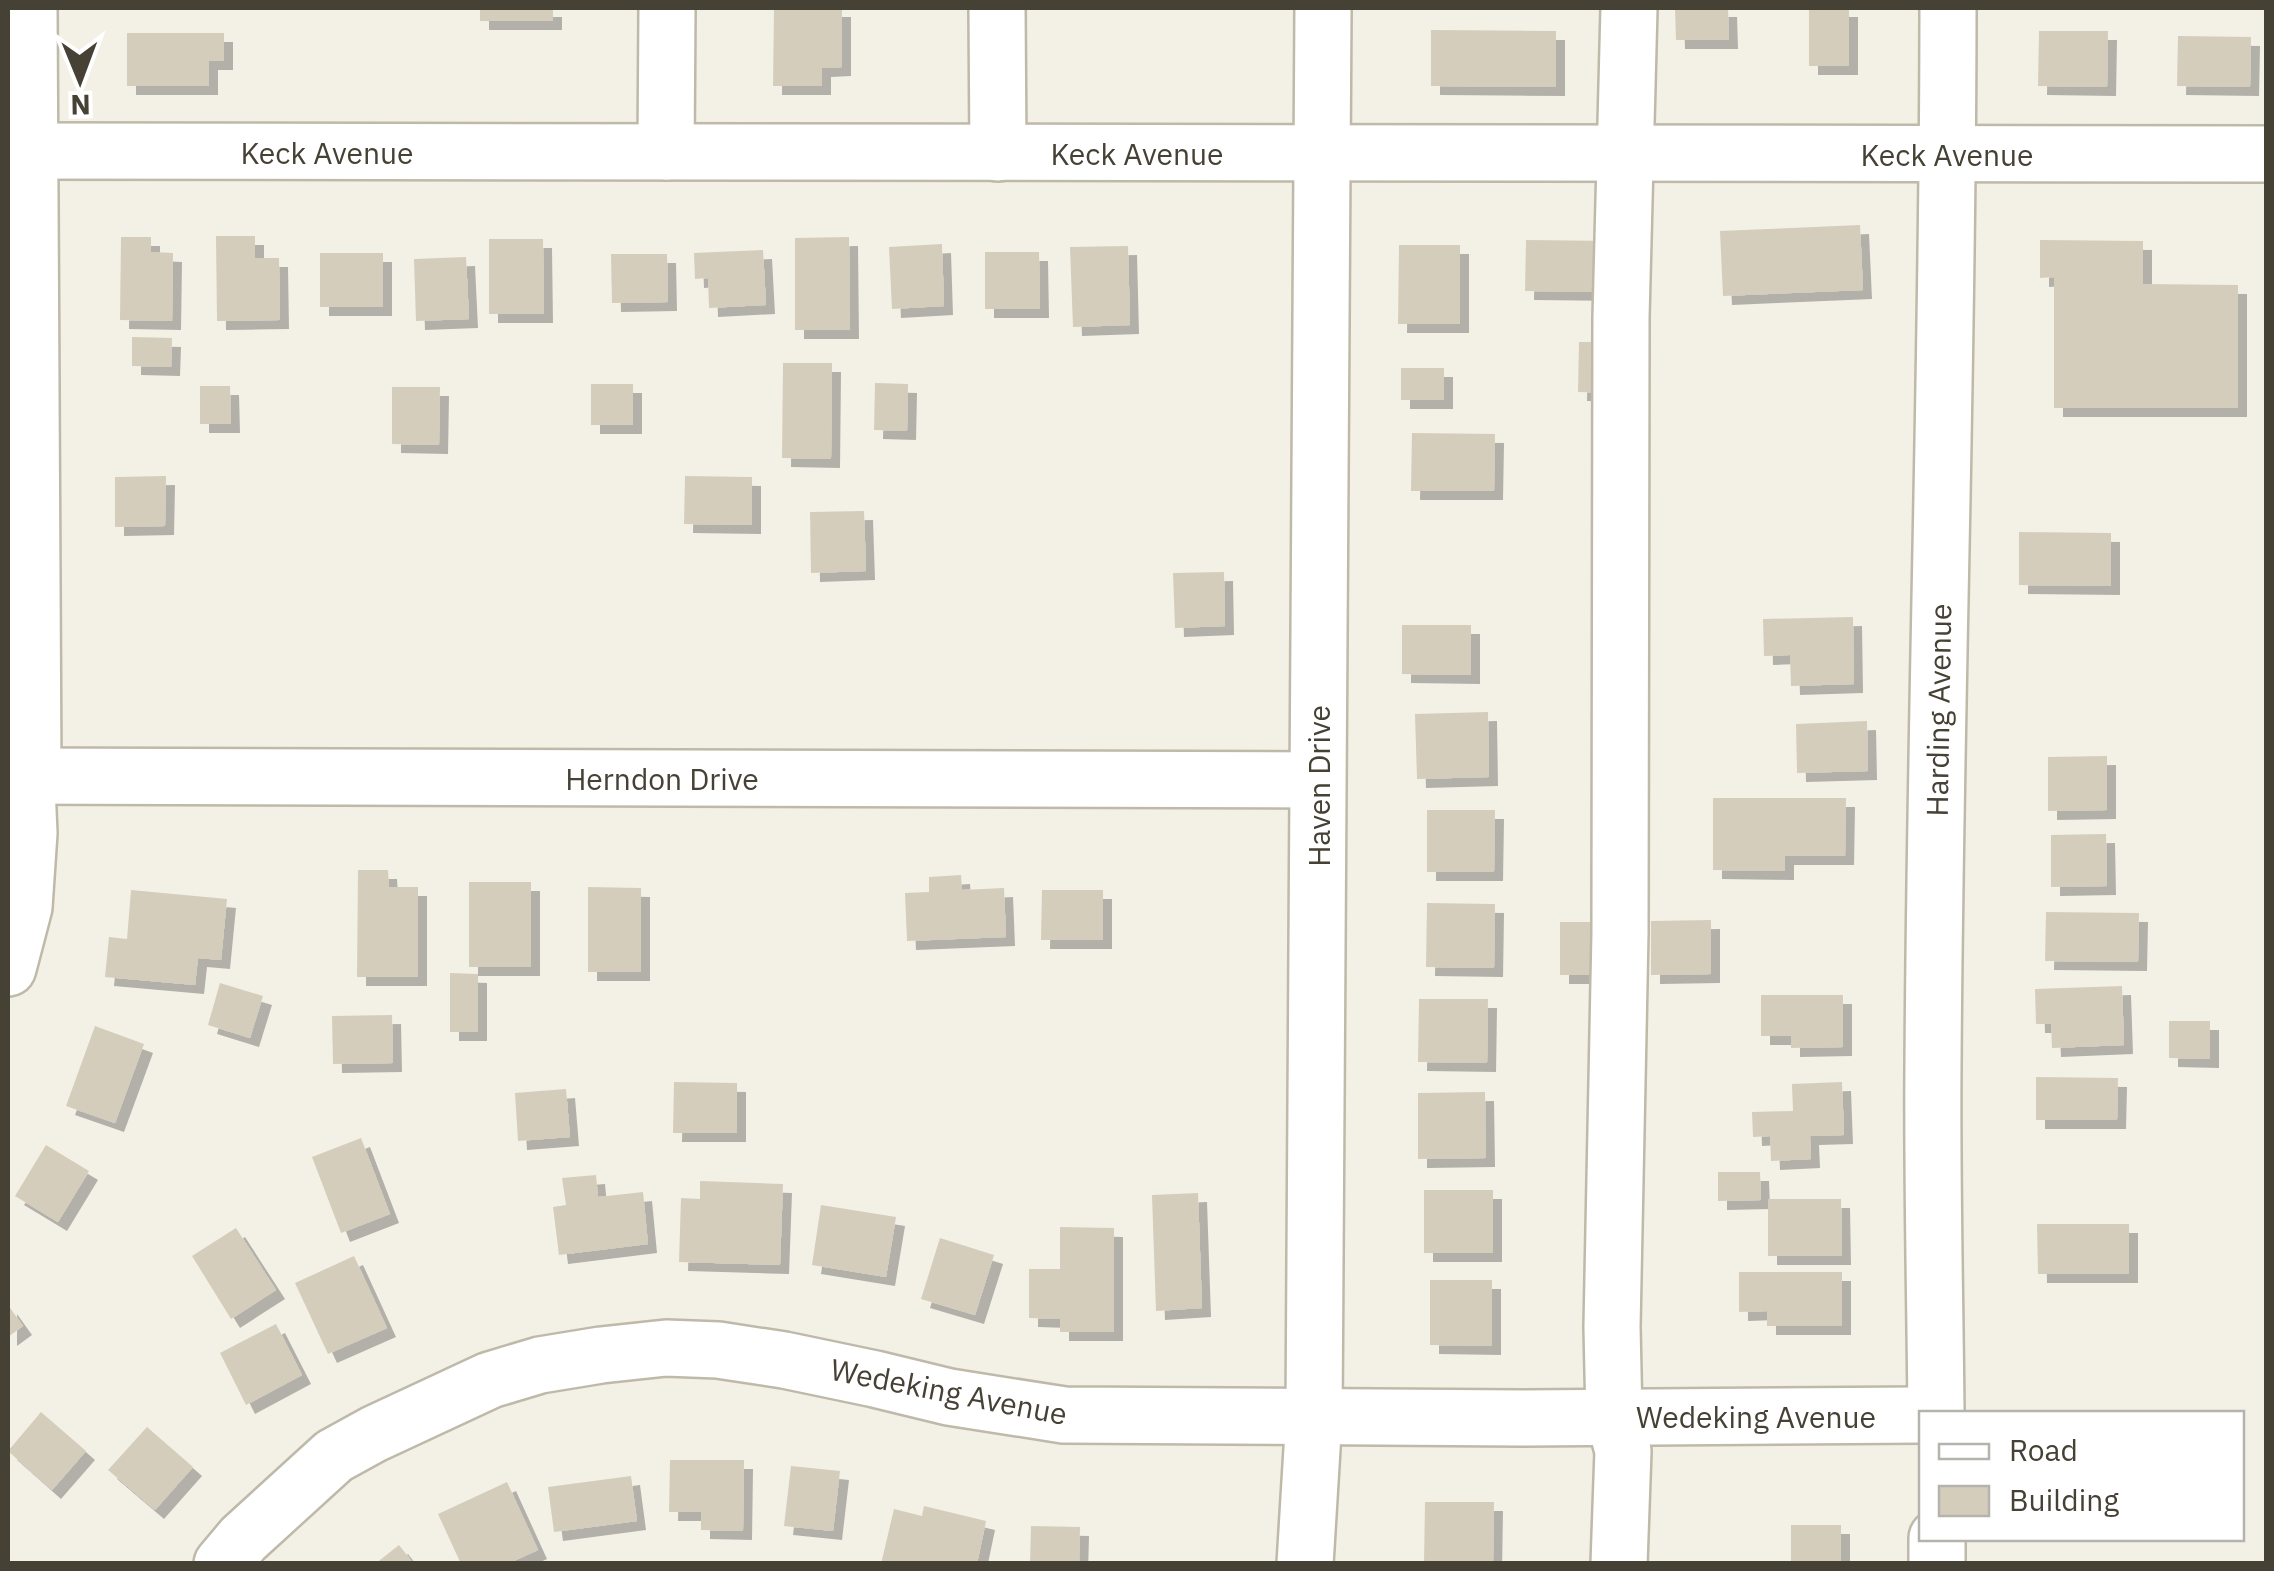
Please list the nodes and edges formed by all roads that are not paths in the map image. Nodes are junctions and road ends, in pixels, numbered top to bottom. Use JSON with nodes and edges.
{"nodes":[{"id":1,"x":29,"y":8,"type":"edge"},
{"id":2,"x":666,"y":8,"type":"edge"},
{"id":3,"x":996,"y":8,"type":"edge"},
{"id":4,"x":1324,"y":8,"type":"edge"},
{"id":5,"x":1629,"y":8,"type":"edge"},
{"id":6,"x":1948,"y":8,"type":"edge"},
{"id":7,"x":19,"y":152,"type":"edge"},
{"id":8,"x":666,"y":152,"type":"junction"},
{"id":9,"x":998,"y":152,"type":"junction"},
{"id":10,"x":1324,"y":153,"type":"junction"},
{"id":11,"x":1626,"y":153,"type":"junction"},
{"id":12,"x":1948,"y":154,"type":"junction"},
{"id":13,"x":2266,"y":154,"type":"edge"},
{"id":14,"x":20,"y":776,"type":"edge"},
{"id":15,"x":1318,"y":780,"type":"junction"},
{"id":16,"x":8,"y":968,"type":"edge"},
{"id":17,"x":1936,"y":1411,"type":"edge"},
{"id":18,"x":1919,"y":1415,"type":"edge"},
{"id":19,"x":1314,"y":1416,"type":"junction"},
{"id":20,"x":1614,"y":1417,"type":"junction"},
{"id":21,"x":222,"y":1564,"type":"edge"},
{"id":22,"x":1305,"y":1564,"type":"edge"},
{"id":23,"x":1619,"y":1564,"type":"edge"}],
"edges":[{"from":1,"to":7,"type":"street"},
{"from":2,"to":8,"type":"street"},
{"from":3,"to":9,"type":"street"},
{"from":4,"to":10,"type":"street","name":"Haven Drive"},
{"from":5,"to":11,"type":"street"},
{"from":6,"to":12,"type":"street","name":"Harding Avenue"},
{"from":7,"to":8,"type":"street","name":"Keck Avenue"},
{"from":7,"to":14,"type":"street"},
{"from":8,"to":9,"type":"street","name":"Keck Avenue"},
{"from":9,"to":10,"type":"street","name":"Keck Avenue"},
{"from":10,"to":11,"type":"street","name":"Keck Avenue"},
{"from":10,"to":15,"type":"street","name":"Haven Drive"},
{"from":11,"to":12,"type":"street","name":"Keck Avenue"},
{"from":11,"to":20,"type":"street"},
{"from":12,"to":13,"type":"street","name":"Keck Avenue"},
{"from":12,"to":17,"type":"street","name":"Harding Avenue"},
{"from":14,"to":15,"type":"street","name":"Herndon Drive"},
{"from":14,"to":16,"type":"street"},
{"from":15,"to":19,"type":"street","name":"Haven Drive"},
{"from":18,"to":20,"type":"street","name":"Wedeking Avenue"},
{"from":19,"to":20,"type":"street","name":"Wedeking Avenue"},
{"from":19,"to":21,"type":"street","name":"Wedeking Avenue"},
{"from":19,"to":22,"type":"street","name":"Haven Drive"},
{"from":20,"to":23,"type":"street"}]}
